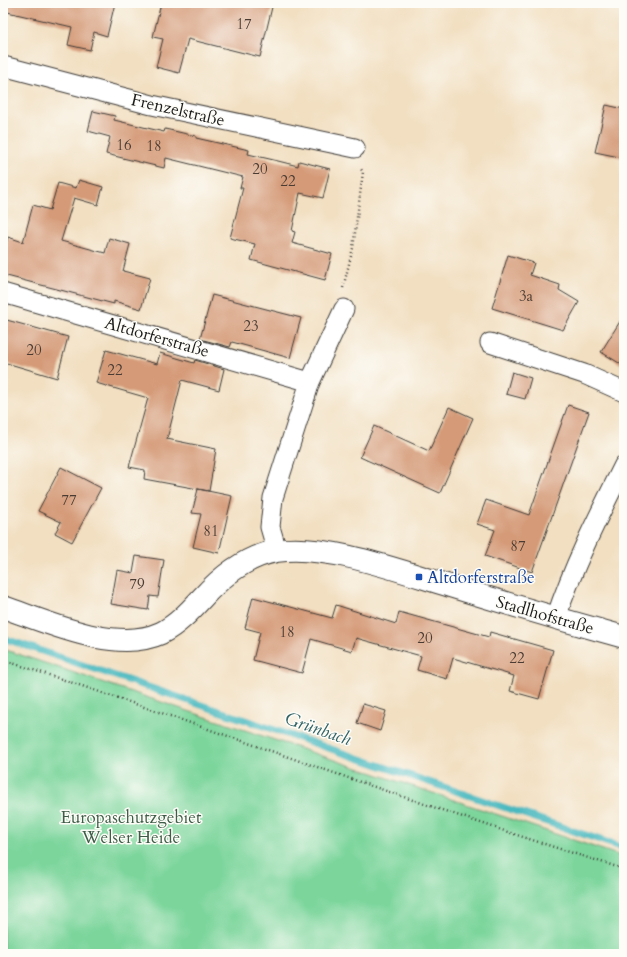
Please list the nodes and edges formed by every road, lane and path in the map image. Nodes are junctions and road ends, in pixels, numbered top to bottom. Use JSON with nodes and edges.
{"nodes":[{"id":1,"x":3,"y":66,"type":"edge"},
{"id":2,"x":355,"y":148,"type":"joint"},
{"id":3,"x":3,"y":293,"type":"edge"},
{"id":4,"x":344,"y":309,"type":"joint"},
{"id":5,"x":490,"y":343,"type":"dead end"},
{"id":6,"x":310,"y":382,"type":"junction"},
{"id":7,"x":624,"y":392,"type":"edge"},
{"id":8,"x":624,"y":465,"type":"edge"},
{"id":9,"x":277,"y":551,"type":"junction"},
{"id":10,"x":3,"y":607,"type":"edge"},
{"id":11,"x":556,"y":618,"type":"junction"},
{"id":12,"x":624,"y":637,"type":"edge"},
{"id":13,"x":3,"y":660,"type":"edge"},
{"id":14,"x":624,"y":869,"type":"edge"}],
"edges":[{"from":1,"to":2,"type":"street","name":"Frenzelstraße"},
{"from":2,"to":4,"type":"path"},
{"from":3,"to":6,"type":"street","name":"Altdorferstraße"},
{"from":4,"to":6,"type":"street"},
{"from":5,"to":7,"type":"street"},
{"from":6,"to":9,"type":"street"},
{"from":8,"to":11,"type":"street"},
{"from":9,"to":10,"type":"street","name":"Stadlhofstraße"},
{"from":9,"to":11,"type":"street","name":"Stadlhofstraße"},
{"from":11,"to":12,"type":"street","name":"Stadlhofstraße"},
{"from":13,"to":14,"type":"path"}]}
